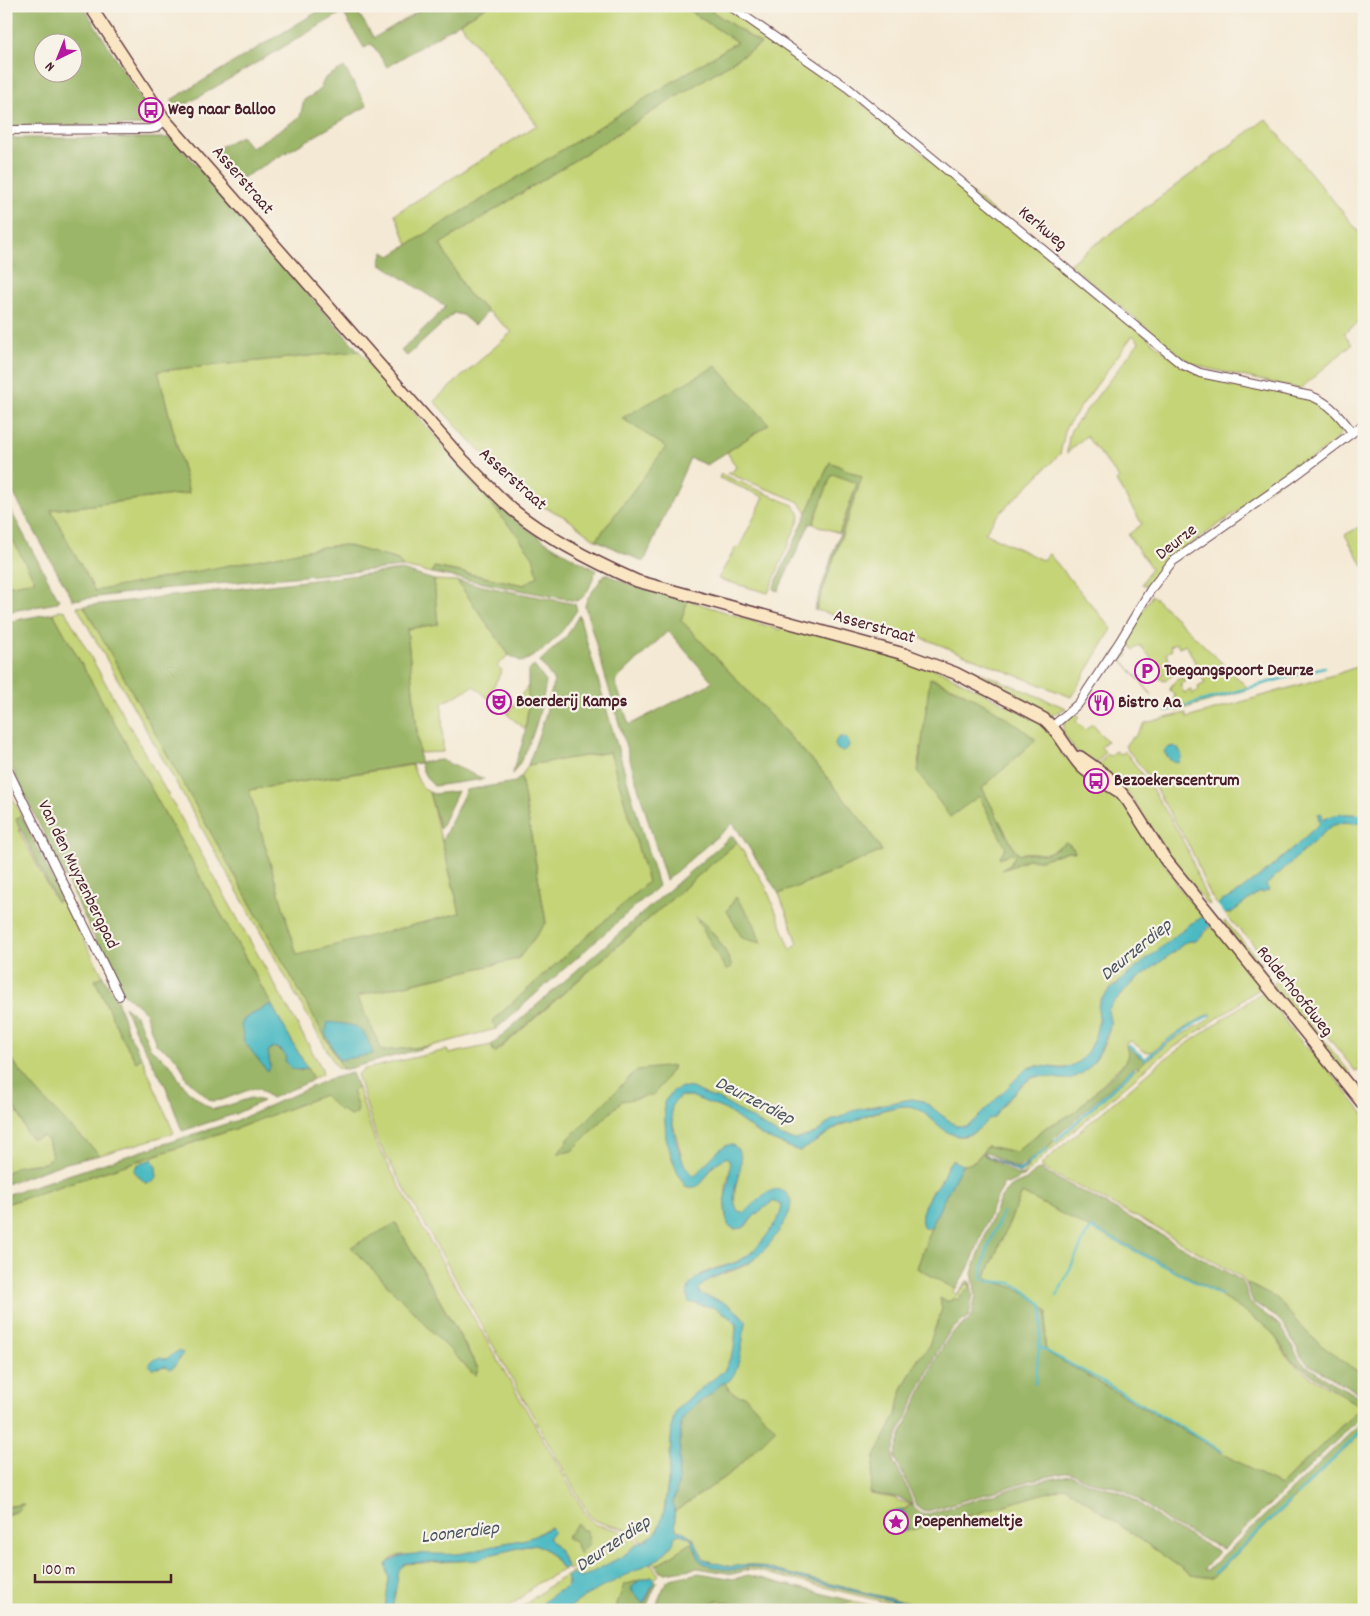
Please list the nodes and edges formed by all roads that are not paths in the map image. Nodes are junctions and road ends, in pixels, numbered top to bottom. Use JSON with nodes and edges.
{"nodes":[{"id":1,"x":90,"y":6,"type":"edge"},
{"id":2,"x":730,"y":6,"type":"edge"},
{"id":3,"x":166,"y":120,"type":"junction"},
{"id":4,"x":6,"y":130,"type":"edge"},
{"id":5,"x":1364,"y":424,"type":"edge"},
{"id":6,"x":1352,"y":432,"type":"junction"},
{"id":7,"x":1053,"y":726,"type":"junction"},
{"id":8,"x":6,"y":766,"type":"edge"},
{"id":9,"x":1201,"y":904,"type":"joint"},
{"id":10,"x":119,"y":996,"type":"dead end"},
{"id":11,"x":1364,"y":1106,"type":"edge"}],
"edges":[{"from":1,"to":3,"type":"main road","name":"Asserstraat"},
{"from":2,"to":6,"type":"street","name":"Kerkweg"},
{"from":3,"to":4,"type":"street"},
{"from":3,"to":7,"type":"main road","name":"Asserstraat"},
{"from":5,"to":6,"type":"street","name":"Deurze"},
{"from":6,"to":7,"type":"street","name":"Deurze"},
{"from":7,"to":9,"type":"main road","name":"Asserstraat"},
{"from":8,"to":10,"type":"street","name":"Van den Muyzenbergpad"},
{"from":9,"to":11,"type":"main road","name":"Rolderhoofdweg"}]}
